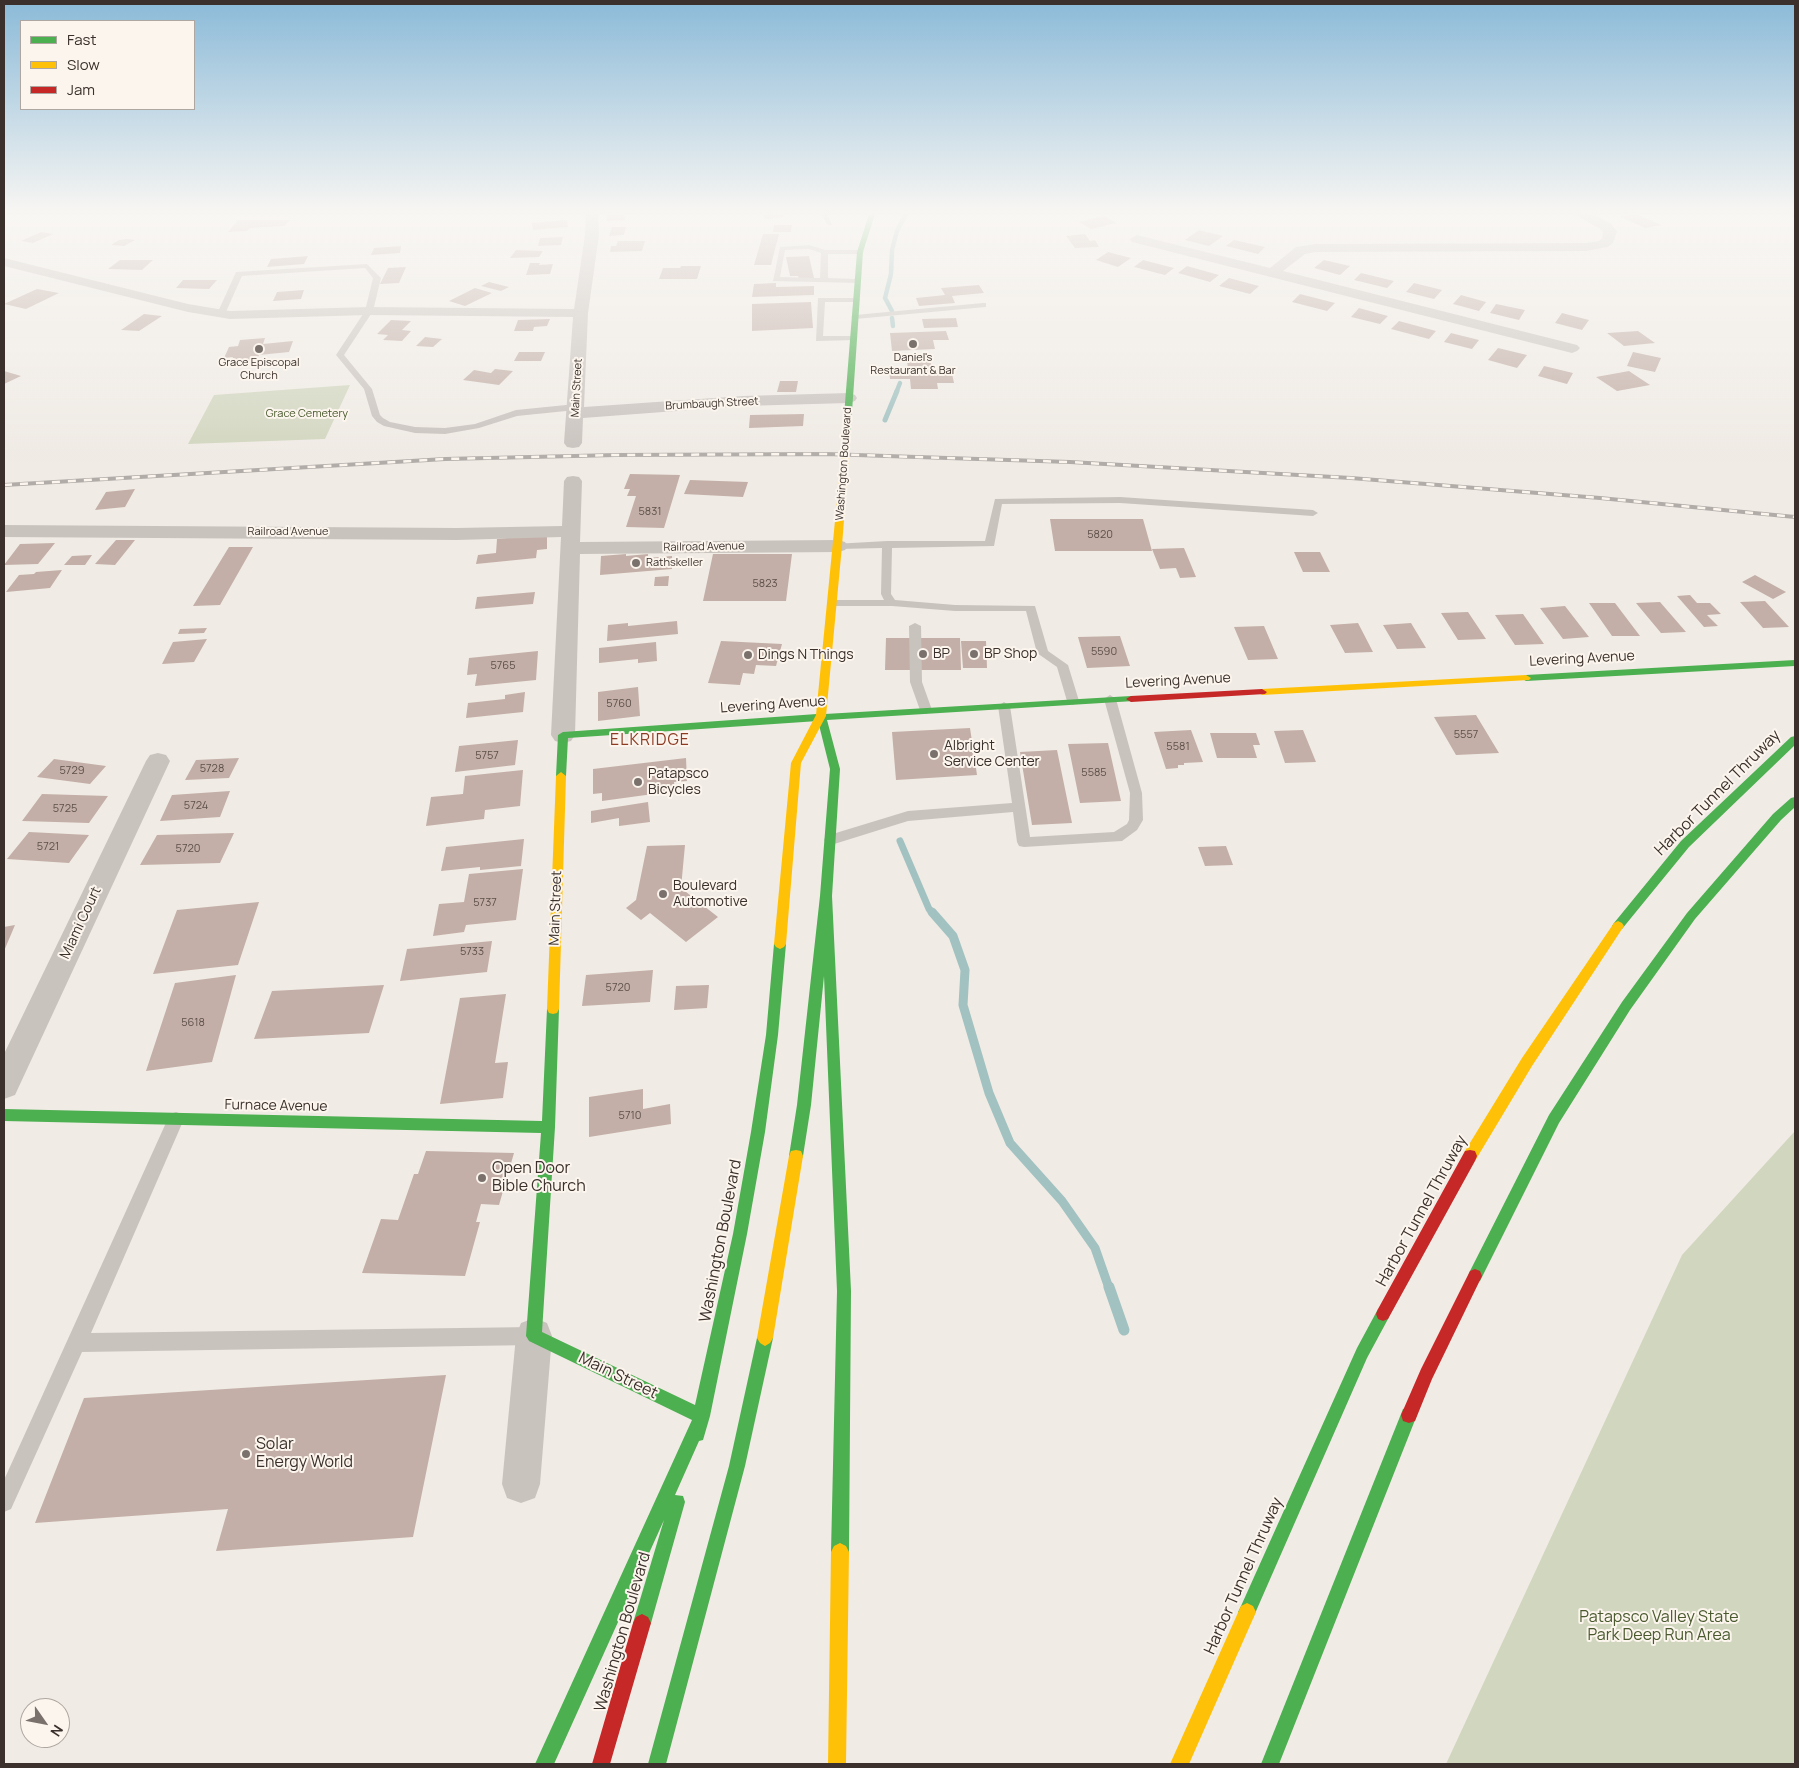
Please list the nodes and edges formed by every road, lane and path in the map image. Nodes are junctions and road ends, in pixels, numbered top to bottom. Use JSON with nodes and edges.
{"nodes":[{"id":1,"x":148,"y":297,"type":"edge"},
{"id":2,"x":229,"y":297,"type":"edge"},
{"id":3,"x":373,"y":297,"type":"edge"},
{"id":4,"x":583,"y":297,"type":"edge"},
{"id":5,"x":856,"y":297,"type":"edge"},
{"id":6,"x":1367,"y":297,"type":"edge"},
{"id":7,"x":856,"y":300,"type":"junction"},
{"id":8,"x":983,"y":306,"type":"dead end"},
{"id":9,"x":369,"y":311,"type":"junction"},
{"id":10,"x":581,"y":313,"type":"junction"},
{"id":11,"x":221,"y":314,"type":"junction"},
{"id":12,"x":855,"y":317,"type":"junction"},
{"id":13,"x":853,"y":338,"type":"junction"},
{"id":14,"x":1572,"y":348,"type":"dead end"},
{"id":15,"x":849,"y":398,"type":"junction"},
{"id":16,"x":576,"y":410,"type":"junction"},
{"id":17,"x":573,"y":443,"type":"dead end"},
{"id":18,"x":573,"y":481,"type":"dead end"},
{"id":19,"x":1313,"y":513,"type":"dead end"},
{"id":20,"x":4,"y":531,"type":"edge"},
{"id":21,"x":571,"y":540,"type":"junction"},
{"id":22,"x":888,"y":544,"type":"junction"},
{"id":23,"x":838,"y":546,"type":"junction"},
{"id":24,"x":832,"y":603,"type":"junction"},
{"id":25,"x":892,"y":603,"type":"junction"},
{"id":26,"x":915,"y":626,"type":"dead end"},
{"id":27,"x":1795,"y":663,"type":"edge"},
{"id":28,"x":1110,"y":699,"type":"junction"},
{"id":29,"x":1073,"y":702,"type":"junction"},
{"id":30,"x":1004,"y":706,"type":"junction"},
{"id":31,"x":926,"y":710,"type":"junction"},
{"id":32,"x":821,"y":716,"type":"junction"},
{"id":33,"x":563,"y":736,"type":"junction"},
{"id":34,"x":1795,"y":739,"type":"edge"},
{"id":35,"x":158,"y":760,"type":"dead end"},
{"id":36,"x":1795,"y":801,"type":"edge"},
{"id":37,"x":1019,"y":807,"type":"junction"},
{"id":38,"x":831,"y":840,"type":"junction"},
{"id":39,"x":826,"y":896,"type":"junction"},
{"id":40,"x":4,"y":1085,"type":"edge"},
{"id":41,"x":4,"y":1115,"type":"edge"},
{"id":42,"x":176,"y":1119,"type":"junction"},
{"id":43,"x":548,"y":1127,"type":"junction"},
{"id":44,"x":534,"y":1336,"type":"junction"},
{"id":45,"x":77,"y":1343,"type":"junction"},
{"id":46,"x":702,"y":1416,"type":"junction"},
{"id":47,"x":521,"y":1484,"type":"dead end"},
{"id":48,"x":4,"y":1502,"type":"edge"},
{"id":49,"x":544,"y":1764,"type":"edge"},
{"id":50,"x":601,"y":1764,"type":"edge"},
{"id":51,"x":657,"y":1764,"type":"edge"},
{"id":52,"x":837,"y":1764,"type":"edge"},
{"id":53,"x":1179,"y":1764,"type":"edge"},
{"id":54,"x":1270,"y":1764,"type":"edge"}],
"edges":[{"from":1,"to":11,"type":"street"},
{"from":2,"to":11,"type":"lane"},
{"from":3,"to":9,"type":"lane"},
{"from":4,"to":10,"type":"street","name":"Main Street"},
{"from":5,"to":7,"type":"main road","name":"Washington Boulevard"},
{"from":6,"to":14,"type":"street"},
{"from":7,"to":12,"type":"main road","name":"Washington Boulevard"},
{"from":7,"to":13,"type":"lane"},
{"from":8,"to":12,"type":"lane"},
{"from":9,"to":10,"type":"street"},
{"from":9,"to":11,"type":"street"},
{"from":9,"to":16,"type":"lane"},
{"from":10,"to":16,"type":"street","name":"Main Street"},
{"from":12,"to":13,"type":"main road","name":"Washington Boulevard"},
{"from":13,"to":15,"type":"main road","name":"Washington Boulevard"},
{"from":15,"to":16,"type":"street","name":"Brumbaugh Street"},
{"from":15,"to":23,"type":"main road","name":"Washington Boulevard"},
{"from":16,"to":17,"type":"street","name":"Main Street"},
{"from":18,"to":21,"type":"street","name":"Main Street"},
{"from":19,"to":22,"type":"lane"},
{"from":20,"to":21,"type":"street","name":"Railroad Avenue"},
{"from":21,"to":23,"type":"street","name":"Railroad Avenue"},
{"from":21,"to":33,"type":"street","name":"Main Street"},
{"from":22,"to":23,"type":"lane"},
{"from":22,"to":25,"type":"lane"},
{"from":23,"to":24,"type":"main road","name":"Washington Boulevard"},
{"from":24,"to":25,"type":"lane"},
{"from":24,"to":32,"type":"main road","name":"Washington Boulevard"},
{"from":25,"to":29,"type":"lane"},
{"from":26,"to":31,"type":"lane"},
{"from":27,"to":28,"type":"main road","name":"Levering Avenue"},
{"from":28,"to":29,"type":"main road","name":"Levering Avenue"},
{"from":28,"to":37,"type":"lane"},
{"from":29,"to":30,"type":"main road","name":"Levering Avenue"},
{"from":30,"to":31,"type":"main road","name":"Levering Avenue"},
{"from":30,"to":37,"type":"lane"},
{"from":31,"to":32,"type":"main road","name":"Levering Avenue"},
{"from":32,"to":33,"type":"main road","name":"Levering Avenue"},
{"from":32,"to":38,"type":"main road","name":"Washington Boulevard"},
{"from":32,"to":46,"type":"main road","name":"Washington Boulevard"},
{"from":33,"to":43,"type":"main road","name":"Main Street"},
{"from":34,"to":53,"type":"main road","name":"Harbor Tunnel Thruway"},
{"from":35,"to":40,"type":"street","name":"Miami Court"},
{"from":36,"to":54,"type":"main road"},
{"from":37,"to":38,"type":"lane"},
{"from":38,"to":39,"type":"main road","name":"Washington Boulevard"},
{"from":39,"to":51,"type":"main road","name":"Washington Boulevard"},
{"from":39,"to":52,"type":"main road"},
{"from":41,"to":42,"type":"main road","name":"Furnace Avenue"},
{"from":42,"to":43,"type":"main road","name":"Furnace Avenue"},
{"from":42,"to":45,"type":"lane"},
{"from":43,"to":44,"type":"main road","name":"Main Street"},
{"from":44,"to":45,"type":"lane"},
{"from":44,"to":46,"type":"main road","name":"Main Street"},
{"from":44,"to":47,"type":"street","name":"Main Street"},
{"from":45,"to":48,"type":"lane"},
{"from":46,"to":49,"type":"main road"},
{"from":46,"to":50,"type":"main road","name":"Washington Boulevard"}]}
